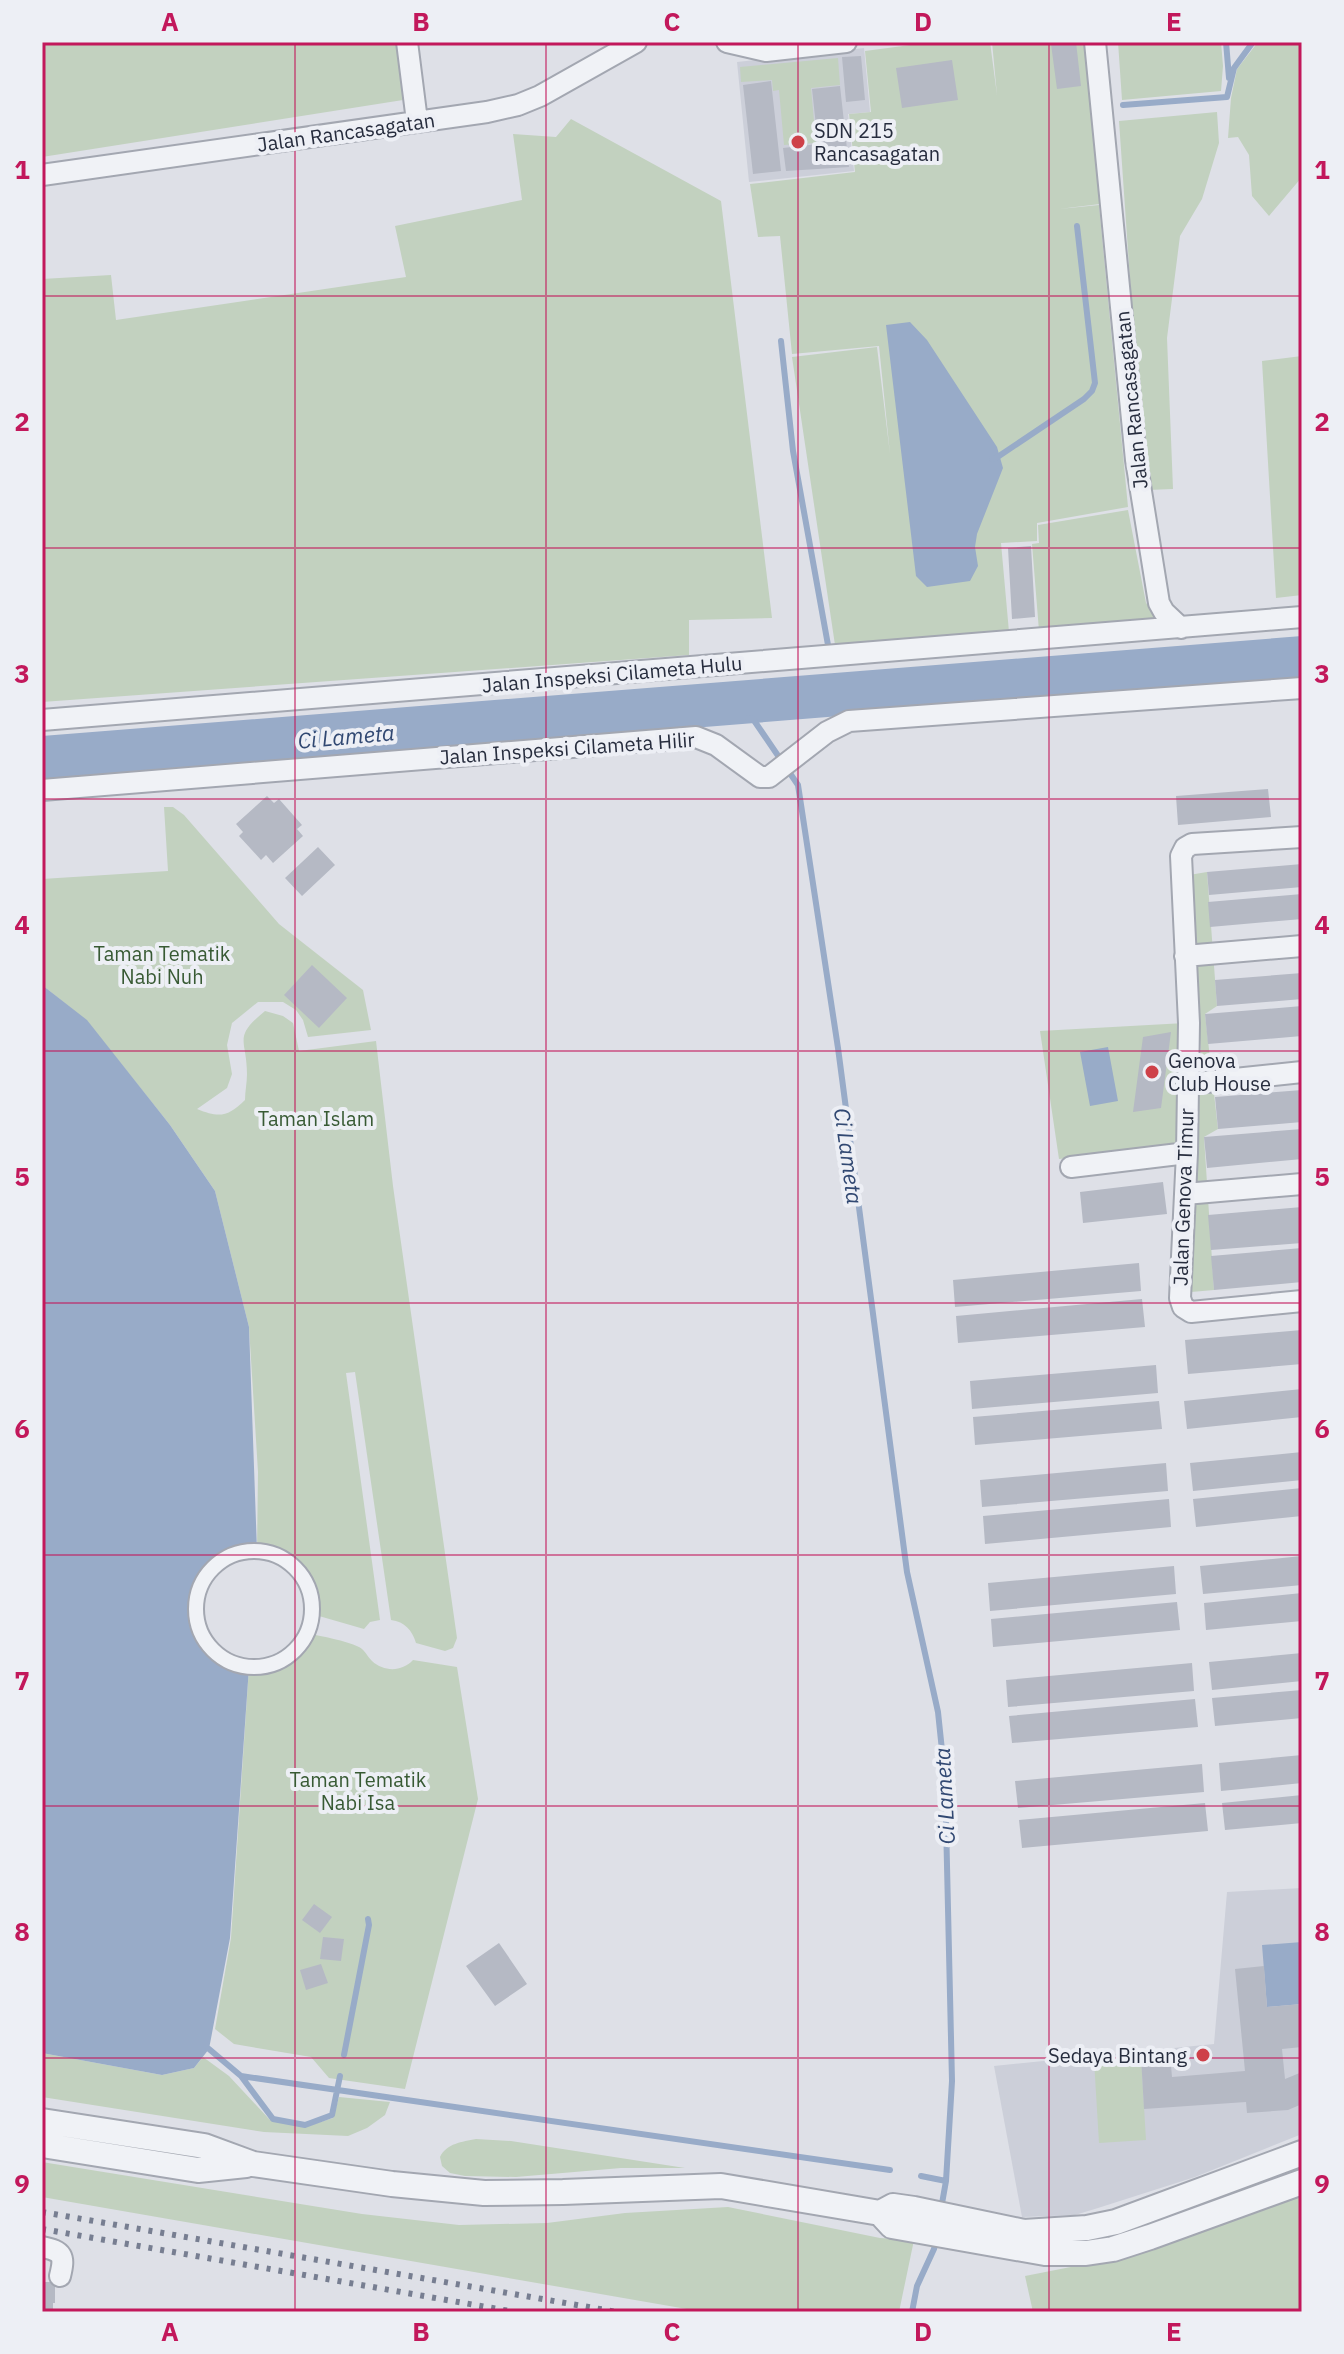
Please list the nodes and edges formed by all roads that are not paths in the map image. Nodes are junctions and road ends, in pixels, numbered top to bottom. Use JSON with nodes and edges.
{"nodes":[{"id":1,"x":407,"y":42,"type":"edge"},
{"id":2,"x":636,"y":42,"type":"edge"},
{"id":3,"x":727,"y":42,"type":"edge"},
{"id":4,"x":846,"y":42,"type":"edge"},
{"id":5,"x":1095,"y":42,"type":"edge"},
{"id":6,"x":417,"y":121,"type":"junction"},
{"id":7,"x":42,"y":175,"type":"edge"},
{"id":8,"x":1302,"y":617,"type":"edge"},
{"id":9,"x":1181,"y":628,"type":"junction"},
{"id":10,"x":1302,"y":688,"type":"edge"},
{"id":11,"x":42,"y":720,"type":"edge"},
{"id":12,"x":42,"y":790,"type":"edge"},
{"id":13,"x":1302,"y":837,"type":"edge"},
{"id":14,"x":1302,"y":946,"type":"edge"},
{"id":15,"x":1185,"y":956,"type":"junction"},
{"id":16,"x":1302,"y":1072,"type":"edge"},
{"id":17,"x":1187,"y":1084,"type":"junction"},
{"id":18,"x":1187,"y":1153,"type":"junction"},
{"id":19,"x":1071,"y":1167,"type":"dead end"},
{"id":20,"x":1302,"y":1184,"type":"edge"},
{"id":21,"x":1185,"y":1194,"type":"junction"},
{"id":22,"x":1302,"y":1301,"type":"edge"},
{"id":23,"x":286,"y":1657,"type":"joint"},
{"id":24,"x":42,"y":2121,"type":"edge"},
{"id":25,"x":42,"y":2145,"type":"edge"},
{"id":26,"x":1302,"y":2153,"type":"edge"},
{"id":27,"x":253,"y":2164,"type":"junction"},
{"id":28,"x":1237,"y":2178,"type":"junction"},
{"id":29,"x":1302,"y":2182,"type":"edge"},
{"id":30,"x":1245,"y":2202,"type":"junction"},
{"id":31,"x":1087,"y":2228,"type":"junction"},
{"id":32,"x":1024,"y":2240,"type":"junction"},
{"id":33,"x":42,"y":2247,"type":"edge"},
{"id":34,"x":1086,"y":2253,"type":"junction"},
{"id":35,"x":60,"y":2276,"type":"dead end"}],
"edges":[{"from":1,"to":6,"type":"street"},
{"from":2,"to":6,"type":"street","name":"Jalan Rancasagatan"},
{"from":3,"to":4,"type":"street"},
{"from":5,"to":9,"type":"street","name":"Jalan Rancasagatan"},
{"from":6,"to":7,"type":"street","name":"Jalan Rancasagatan"},
{"from":8,"to":9,"type":"street"},
{"from":9,"to":11,"type":"street","name":"Jalan Inspeksi Cilameta Hulu"},
{"from":10,"to":12,"type":"street","name":"Jalan Inspeksi Cilameta Hilir"},
{"from":13,"to":15,"type":"street","name":"Jalan Genova Timur"},
{"from":14,"to":15,"type":"street"},
{"from":15,"to":17,"type":"street","name":"Jalan Genova Timur"},
{"from":16,"to":17,"type":"street"},
{"from":17,"to":18,"type":"street","name":"Jalan Genova Timur"},
{"from":18,"to":19,"type":"street"},
{"from":18,"to":21,"type":"street","name":"Jalan Genova Timur"},
{"from":20,"to":21,"type":"street"},
{"from":21,"to":22,"type":"street","name":"Jalan Genova Timur"},
{"from":23,"to":23,"type":"street"},
{"from":24,"to":27,"type":"street"},
{"from":25,"to":27,"type":"street"},
{"from":26,"to":28,"type":"street"},
{"from":27,"to":32,"type":"street"},
{"from":28,"to":30,"type":"street"},
{"from":28,"to":31,"type":"street"},
{"from":29,"to":30,"type":"street"},
{"from":30,"to":34,"type":"street"},
{"from":31,"to":32,"type":"street"},
{"from":31,"to":34,"type":"street"},
{"from":32,"to":34,"type":"street"},
{"from":33,"to":35,"type":"street"}]}
